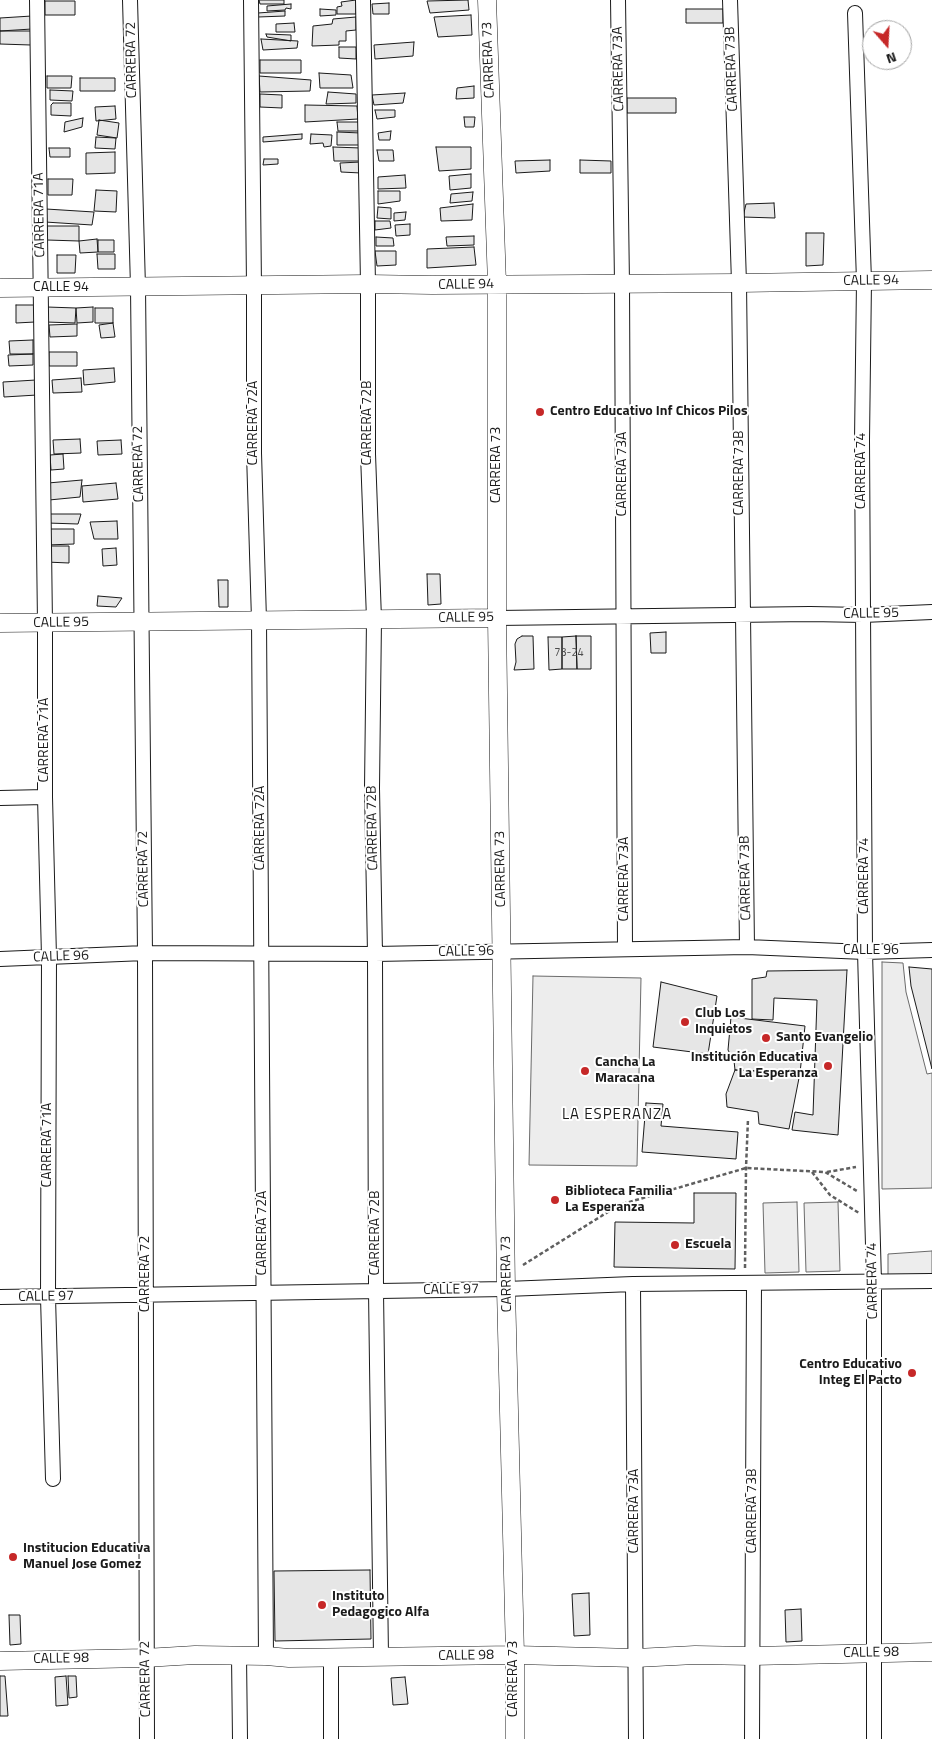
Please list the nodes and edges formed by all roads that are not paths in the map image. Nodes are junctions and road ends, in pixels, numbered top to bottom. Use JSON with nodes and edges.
{"nodes":[{"id":1,"x":37,"y":0,"type":"edge"},
{"id":2,"x":130,"y":0,"type":"edge"},
{"id":3,"x":251,"y":0,"type":"edge"},
{"id":4,"x":363,"y":0,"type":"edge"},
{"id":5,"x":487,"y":0,"type":"edge"},
{"id":6,"x":618,"y":0,"type":"edge"},
{"id":7,"x":730,"y":0,"type":"edge"},
{"id":8,"x":855,"y":13,"type":"dead end"},
{"id":9,"x":932,"y":280,"type":"edge"},
{"id":10,"x":864,"y":281,"type":"junction"},
{"id":11,"x":622,"y":283,"type":"junction"},
{"id":12,"x":739,"y":283,"type":"junction"},
{"id":13,"x":368,"y":284,"type":"junction"},
{"id":14,"x":497,"y":284,"type":"junction"},
{"id":15,"x":254,"y":286,"type":"junction"},
{"id":16,"x":138,"y":287,"type":"junction"},
{"id":17,"x":0,"y":288,"type":"edge"},
{"id":18,"x":41,"y":288,"type":"junction"},
{"id":19,"x":932,"y":612,"type":"edge"},
{"id":20,"x":624,"y":615,"type":"junction"},
{"id":21,"x":742,"y":615,"type":"junction"},
{"id":22,"x":863,"y":615,"type":"junction"},
{"id":23,"x":497,"y":618,"type":"junction"},
{"id":24,"x":374,"y":619,"type":"junction"},
{"id":25,"x":259,"y":620,"type":"junction"},
{"id":26,"x":141,"y":622,"type":"junction"},
{"id":27,"x":0,"y":623,"type":"edge"},
{"id":28,"x":45,"y":623,"type":"junction"},
{"id":29,"x":45,"y":797,"type":"junction"},
{"id":30,"x":0,"y":798,"type":"edge"},
{"id":31,"x":747,"y":947,"type":"junction"},
{"id":32,"x":625,"y":948,"type":"junction"},
{"id":33,"x":932,"y":950,"type":"edge"},
{"id":34,"x":502,"y":951,"type":"junction"},
{"id":35,"x":262,"y":952,"type":"junction"},
{"id":36,"x":865,"y":952,"type":"junction"},
{"id":37,"x":145,"y":953,"type":"junction"},
{"id":38,"x":375,"y":954,"type":"junction"},
{"id":39,"x":49,"y":957,"type":"junction"},
{"id":40,"x":0,"y":959,"type":"edge"},
{"id":41,"x":932,"y":1281,"type":"edge"},
{"id":42,"x":874,"y":1282,"type":"junction"},
{"id":43,"x":749,"y":1283,"type":"junction"},
{"id":44,"x":507,"y":1284,"type":"junction"},
{"id":45,"x":633,"y":1284,"type":"junction"},
{"id":46,"x":376,"y":1291,"type":"junction"},
{"id":47,"x":263,"y":1292,"type":"junction"},
{"id":48,"x":146,"y":1295,"type":"junction"},
{"id":49,"x":48,"y":1296,"type":"junction"},
{"id":50,"x":0,"y":1297,"type":"edge"},
{"id":51,"x":53,"y":1480,"type":"dead end"},
{"id":52,"x":932,"y":1652,"type":"edge"},
{"id":53,"x":874,"y":1654,"type":"junction"},
{"id":54,"x":515,"y":1655,"type":"junction"},
{"id":55,"x":239,"y":1656,"type":"junction"},
{"id":56,"x":266,"y":1656,"type":"junction"},
{"id":57,"x":381,"y":1656,"type":"junction"},
{"id":58,"x":752,"y":1656,"type":"junction"},
{"id":59,"x":330,"y":1657,"type":"junction"},
{"id":60,"x":145,"y":1658,"type":"junction"},
{"id":61,"x":636,"y":1658,"type":"junction"},
{"id":62,"x":0,"y":1661,"type":"edge"},
{"id":63,"x":147,"y":1739,"type":"edge"},
{"id":64,"x":240,"y":1739,"type":"edge"},
{"id":65,"x":331,"y":1739,"type":"edge"},
{"id":66,"x":515,"y":1739,"type":"edge"},
{"id":67,"x":636,"y":1739,"type":"edge"},
{"id":68,"x":752,"y":1739,"type":"edge"},
{"id":69,"x":874,"y":1739,"type":"edge"}],
"edges":[{"from":1,"to":18,"type":"street","name":"CARRERA 71A"},
{"from":2,"to":16,"type":"street","name":"CARRERA 72"},
{"from":3,"to":15,"type":"street","name":"CARRERA 72A"},
{"from":4,"to":13,"type":"street","name":"CARRERA 72B"},
{"from":5,"to":14,"type":"street","name":"CARRERA 73"},
{"from":6,"to":11,"type":"street","name":"CARRERA 73A"},
{"from":7,"to":12,"type":"street","name":"CARRERA 73B"},
{"from":8,"to":10,"type":"street","name":"CARRERA 74"},
{"from":9,"to":10,"type":"street","name":"CALLE 94"},
{"from":10,"to":12,"type":"street","name":"CALLE 94"},
{"from":10,"to":22,"type":"street","name":"CARRERA 74"},
{"from":11,"to":12,"type":"street","name":"CALLE 94"},
{"from":11,"to":14,"type":"street","name":"CALLE 94"},
{"from":11,"to":20,"type":"street","name":"CARRERA 73A"},
{"from":12,"to":21,"type":"street","name":"CARRERA 73B"},
{"from":13,"to":14,"type":"street","name":"CALLE 94"},
{"from":13,"to":15,"type":"street","name":"CALLE 94"},
{"from":13,"to":24,"type":"street","name":"CARRERA 72B"},
{"from":14,"to":23,"type":"street","name":"CARRERA 73"},
{"from":15,"to":16,"type":"street","name":"CALLE 94"},
{"from":15,"to":25,"type":"street","name":"CARRERA 72A"},
{"from":16,"to":18,"type":"street","name":"CALLE 94"},
{"from":16,"to":26,"type":"street","name":"CARRERA 72"},
{"from":17,"to":18,"type":"street","name":"CALLE 94"},
{"from":18,"to":28,"type":"street","name":"CARRERA 71A"},
{"from":19,"to":22,"type":"street","name":"CALLE 95"},
{"from":20,"to":21,"type":"street","name":"CALLE 95"},
{"from":20,"to":23,"type":"street","name":"CALLE 95"},
{"from":20,"to":32,"type":"street","name":"CARRERA 73A"},
{"from":21,"to":22,"type":"street","name":"CALLE 95"},
{"from":21,"to":31,"type":"street","name":"CARRERA 73B"},
{"from":22,"to":36,"type":"street","name":"CARRERA 74"},
{"from":23,"to":24,"type":"street","name":"CALLE 95"},
{"from":23,"to":34,"type":"street","name":"CARRERA 73"},
{"from":24,"to":25,"type":"street","name":"CALLE 95"},
{"from":24,"to":38,"type":"street","name":"CARRERA 72B"},
{"from":25,"to":26,"type":"street","name":"CALLE 95"},
{"from":25,"to":35,"type":"street","name":"CARRERA 72A"},
{"from":26,"to":28,"type":"street","name":"CALLE 95"},
{"from":26,"to":37,"type":"street","name":"CARRERA 72"},
{"from":27,"to":28,"type":"street","name":"CALLE 95"},
{"from":28,"to":29,"type":"street","name":"CARRERA 71A"},
{"from":29,"to":30,"type":"street"},
{"from":29,"to":39,"type":"street","name":"CARRERA 71A"},
{"from":31,"to":32,"type":"street","name":"CALLE 96"},
{"from":31,"to":36,"type":"street","name":"CALLE 96"},
{"from":32,"to":34,"type":"street","name":"CALLE 96"},
{"from":33,"to":36,"type":"street","name":"CALLE 96"},
{"from":34,"to":38,"type":"street","name":"CALLE 96"},
{"from":34,"to":44,"type":"street","name":"CARRERA 73"},
{"from":35,"to":37,"type":"street","name":"CALLE 96"},
{"from":35,"to":38,"type":"street","name":"CALLE 96"},
{"from":35,"to":47,"type":"street","name":"CARRERA 72A"},
{"from":36,"to":42,"type":"street","name":"CARRERA 74"},
{"from":37,"to":39,"type":"street","name":"CALLE 96"},
{"from":37,"to":48,"type":"street","name":"CARRERA 72"},
{"from":38,"to":46,"type":"street","name":"CARRERA 72B"},
{"from":39,"to":40,"type":"street","name":"CALLE 96"},
{"from":39,"to":49,"type":"street","name":"CARRERA 71A"},
{"from":41,"to":42,"type":"street","name":"CALLE 97"},
{"from":42,"to":43,"type":"street","name":"CALLE 97"},
{"from":42,"to":53,"type":"street","name":"CARRERA 74"},
{"from":43,"to":45,"type":"street","name":"CALLE 97"},
{"from":43,"to":58,"type":"street","name":"CARRERA 73B"},
{"from":44,"to":45,"type":"street","name":"CALLE 97"},
{"from":44,"to":46,"type":"street","name":"CALLE 97"},
{"from":44,"to":54,"type":"street","name":"CARRERA 73"},
{"from":45,"to":61,"type":"street","name":"CARRERA 73A"},
{"from":46,"to":47,"type":"street","name":"CALLE 97"},
{"from":46,"to":57,"type":"street","name":"CARRERA 72B"},
{"from":47,"to":48,"type":"street","name":"CALLE 97"},
{"from":47,"to":56,"type":"street","name":"CARRERA 72A"},
{"from":48,"to":49,"type":"street","name":"CALLE 97"},
{"from":48,"to":60,"type":"street","name":"CARRERA 72"},
{"from":49,"to":50,"type":"street","name":"CALLE 97"},
{"from":49,"to":51,"type":"street","name":"CARRERA 71A"},
{"from":52,"to":53,"type":"street","name":"CALLE 98"},
{"from":53,"to":58,"type":"street","name":"CALLE 98"},
{"from":53,"to":69,"type":"street","name":"CARRERA 74"},
{"from":54,"to":57,"type":"street","name":"CALLE 98"},
{"from":54,"to":61,"type":"street","name":"CALLE 98"},
{"from":54,"to":66,"type":"street","name":"CARRERA 73"},
{"from":55,"to":56,"type":"street","name":"CALLE 98"},
{"from":55,"to":60,"type":"street","name":"CALLE 98"},
{"from":55,"to":64,"type":"street"},
{"from":56,"to":59,"type":"street","name":"CALLE 98"},
{"from":57,"to":59,"type":"street","name":"CALLE 98"},
{"from":58,"to":61,"type":"street","name":"CALLE 98"},
{"from":58,"to":68,"type":"street","name":"CARRERA 73B"},
{"from":59,"to":65,"type":"street"},
{"from":60,"to":62,"type":"street","name":"CALLE 98"},
{"from":60,"to":63,"type":"street","name":"CARRERA 72"},
{"from":61,"to":67,"type":"street","name":"CARRERA 73A"}]}
